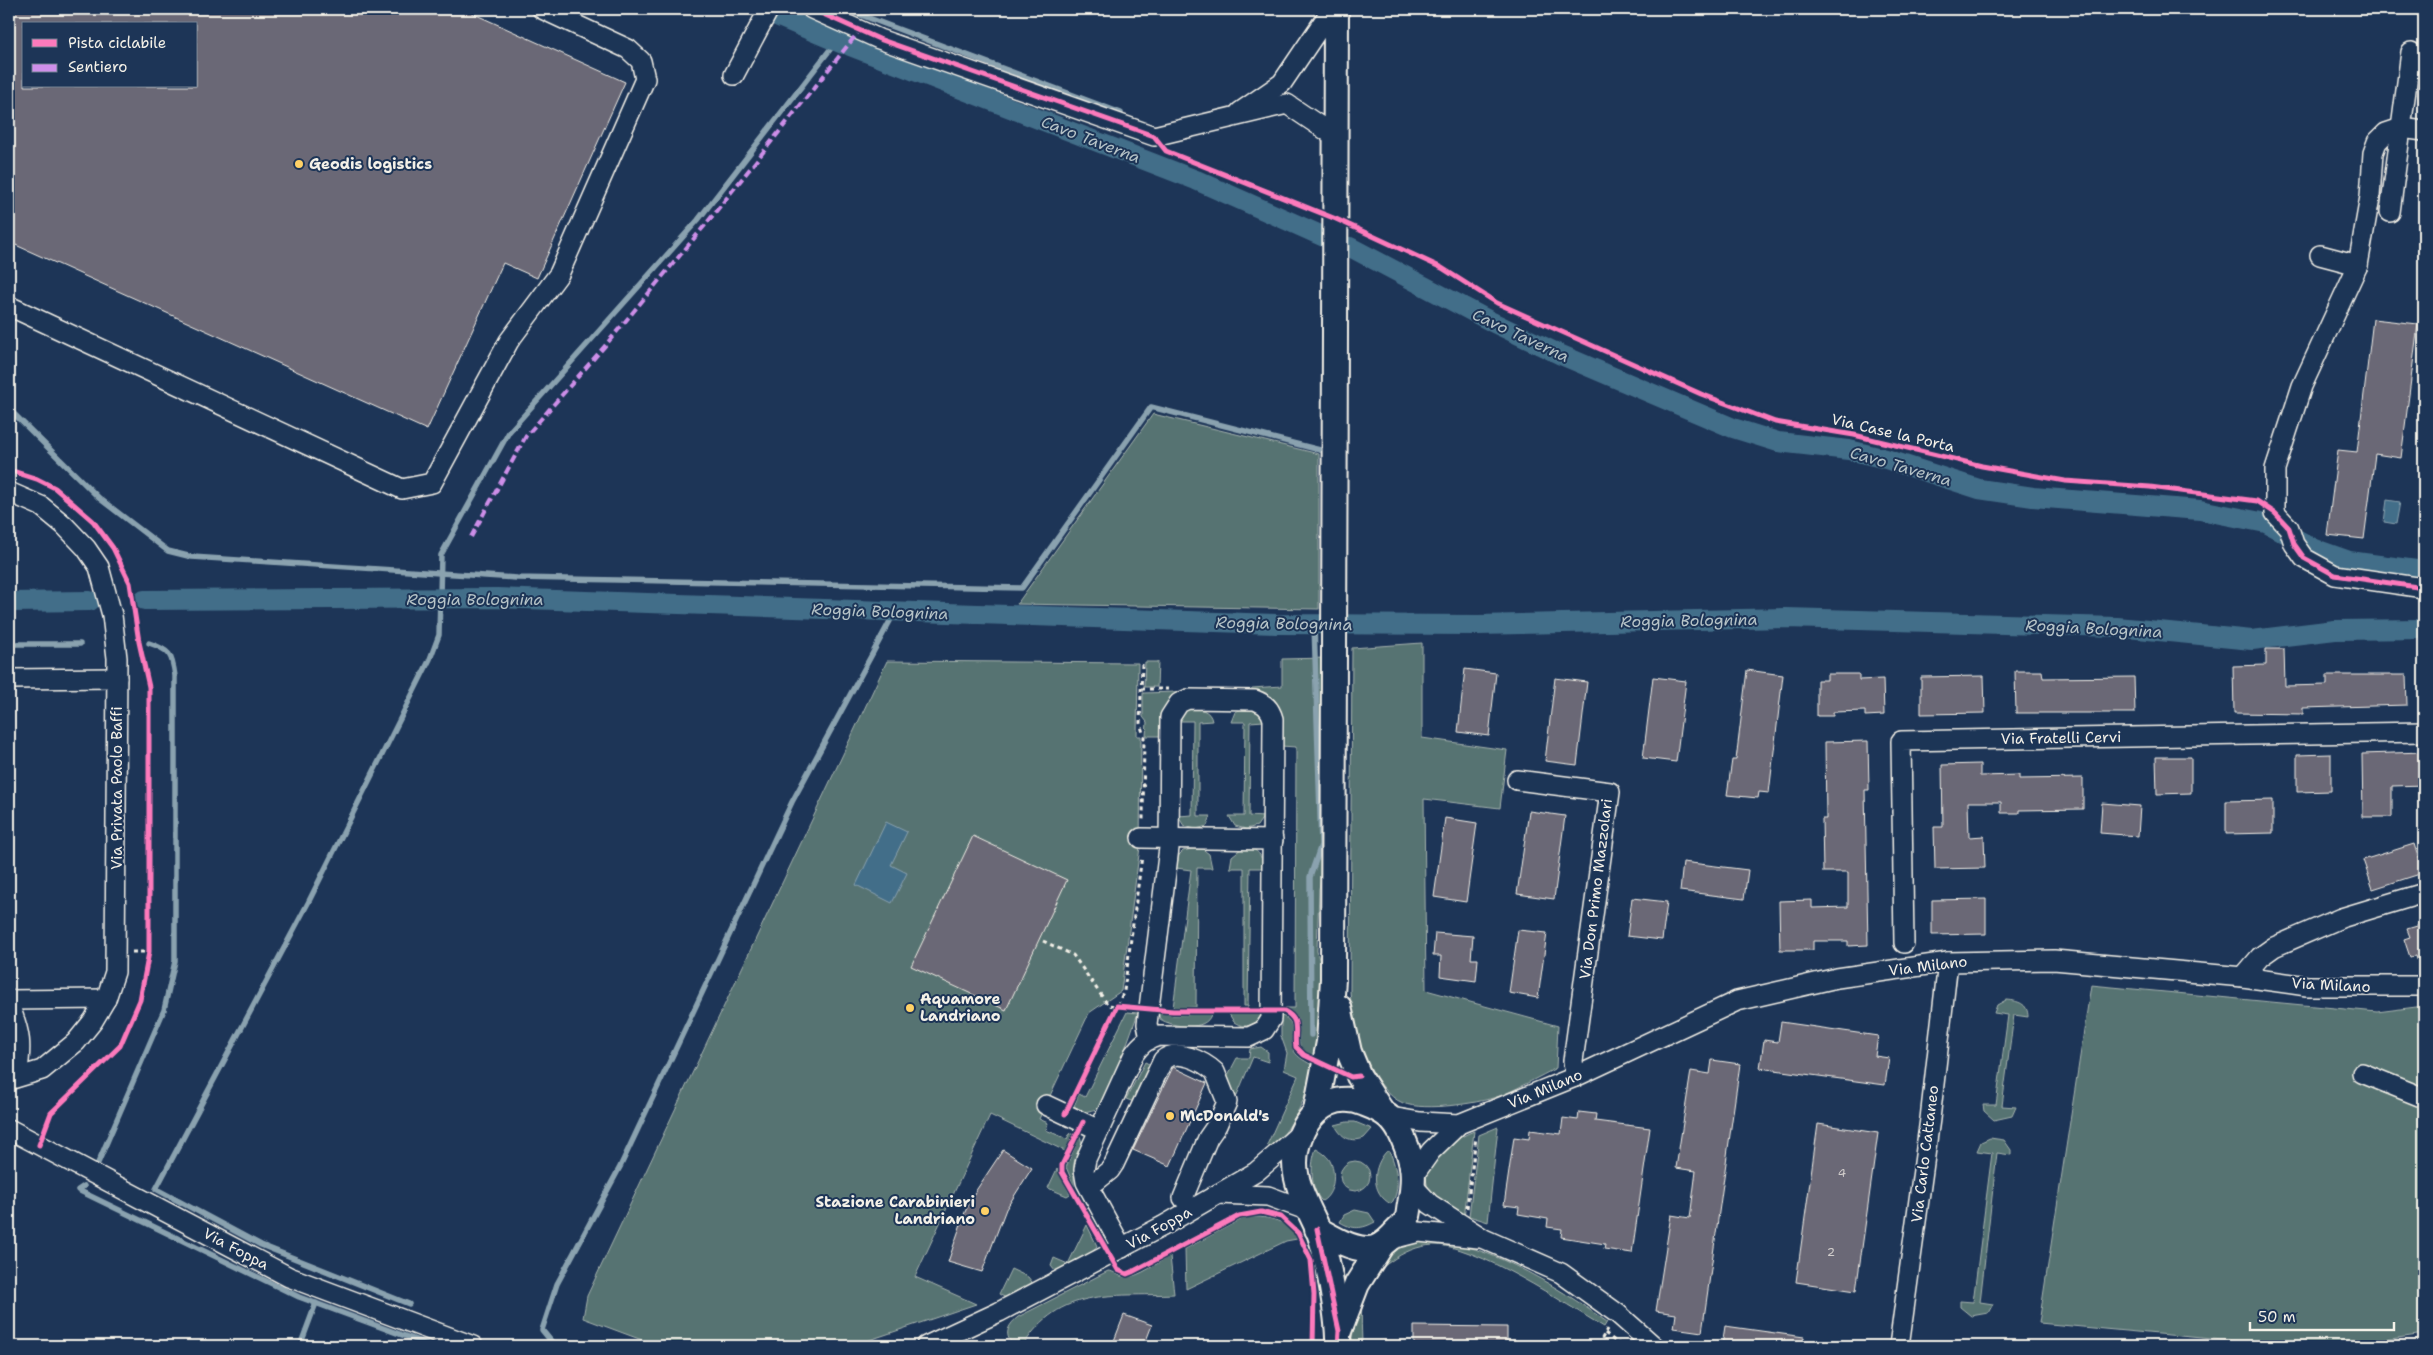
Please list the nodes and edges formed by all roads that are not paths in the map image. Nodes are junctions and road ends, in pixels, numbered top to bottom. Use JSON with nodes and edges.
{"nodes":[{"id":1,"x":542,"y":9,"type":"edge"},
{"id":2,"x":768,"y":9,"type":"edge"},
{"id":3,"x":812,"y":9,"type":"edge"},
{"id":4,"x":1332,"y":9,"type":"edge"},
{"id":5,"x":1336,"y":9,"type":"edge"},
{"id":6,"x":2411,"y":52,"type":"dead end"},
{"id":7,"x":734,"y":75,"type":"dead end"},
{"id":8,"x":1228,"y":119,"type":"junction"},
{"id":9,"x":2401,"y":128,"type":"junction"},
{"id":10,"x":2424,"y":131,"type":"edge"},
{"id":11,"x":1336,"y":137,"type":"junction"},
{"id":12,"x":2390,"y":212,"type":"dead end"},
{"id":13,"x":2320,"y":255,"type":"dead end"},
{"id":14,"x":2358,"y":265,"type":"junction"},
{"id":15,"x":9,"y":306,"type":"edge"},
{"id":16,"x":9,"y":492,"type":"edge"},
{"id":17,"x":2424,"y":588,"type":"edge"},
{"id":18,"x":117,"y":678,"type":"junction"},
{"id":19,"x":9,"y":679,"type":"edge"},
{"id":20,"x":2424,"y":732,"type":"edge"},
{"id":21,"x":1517,"y":780,"type":"dead end"},
{"id":22,"x":1141,"y":838,"type":"dead end"},
{"id":23,"x":1169,"y":838,"type":"junction"},
{"id":24,"x":1273,"y":840,"type":"junction"},
{"id":25,"x":2424,"y":893,"type":"edge"},
{"id":26,"x":1904,"y":943,"type":"dead end"},
{"id":27,"x":1948,"y":962,"type":"junction"},
{"id":28,"x":2243,"y":977,"type":"junction"},
{"id":29,"x":1333,"y":979,"type":"junction"},
{"id":30,"x":2424,"y":986,"type":"edge"},
{"id":31,"x":106,"y":999,"type":"junction"},
{"id":32,"x":9,"y":1000,"type":"edge"},
{"id":33,"x":9,"y":1005,"type":"edge"},
{"id":34,"x":1150,"y":1038,"type":"junction"},
{"id":35,"x":2362,"y":1073,"type":"dead end"},
{"id":36,"x":1575,"y":1077,"type":"junction"},
{"id":37,"x":13,"y":1078,"type":"edge"},
{"id":38,"x":2424,"y":1098,"type":"edge"},
{"id":39,"x":1046,"y":1105,"type":"dead end"},
{"id":40,"x":1316,"y":1110,"type":"junction"},
{"id":41,"x":1386,"y":1114,"type":"junction"},
{"id":42,"x":1459,"y":1124,"type":"junction"},
{"id":43,"x":9,"y":1129,"type":"edge"},
{"id":44,"x":1099,"y":1130,"type":"junction"},
{"id":45,"x":1301,"y":1133,"type":"junction"},
{"id":46,"x":1414,"y":1181,"type":"junction"},
{"id":47,"x":1089,"y":1187,"type":"junction"},
{"id":48,"x":1218,"y":1194,"type":"junction"},
{"id":49,"x":1183,"y":1198,"type":"dead end"},
{"id":50,"x":1313,"y":1220,"type":"junction"},
{"id":51,"x":1484,"y":1239,"type":"junction"},
{"id":52,"x":1385,"y":1243,"type":"junction"},
{"id":53,"x":1122,"y":1248,"type":"junction"},
{"id":54,"x":1338,"y":1339,"type":"edge"},
{"id":55,"x":473,"y":1346,"type":"edge"},
{"id":56,"x":926,"y":1346,"type":"edge"},
{"id":57,"x":1654,"y":1346,"type":"edge"},
{"id":58,"x":1899,"y":1346,"type":"edge"}],
"edges":[{"from":1,"to":15,"type":"street"},
{"from":2,"to":7,"type":"street"},
{"from":3,"to":8,"type":"street"},
{"from":4,"to":8,"type":"street"},
{"from":5,"to":11,"type":"main road"},
{"from":6,"to":9,"type":"street"},
{"from":8,"to":11,"type":"street"},
{"from":9,"to":10,"type":"street"},
{"from":9,"to":12,"type":"street"},
{"from":9,"to":14,"type":"street"},
{"from":11,"to":29,"type":"main road"},
{"from":13,"to":14,"type":"street"},
{"from":14,"to":17,"type":"street"},
{"from":16,"to":18,"type":"street","name":"Via Privata Paolo Baffi"},
{"from":18,"to":19,"type":"street"},
{"from":18,"to":31,"type":"street","name":"Via Privata Paolo Baffi"},
{"from":20,"to":26,"type":"street","name":"Via Fratelli Cervi"},
{"from":21,"to":36,"type":"street","name":"Via Don Primo Mazzolari"},
{"from":22,"to":23,"type":"street"},
{"from":23,"to":24,"type":"street"},
{"from":23,"to":24,"type":"street"},
{"from":23,"to":34,"type":"street"},
{"from":24,"to":34,"type":"street"},
{"from":25,"to":28,"type":"street"},
{"from":27,"to":28,"type":"street","name":"Via Milano"},
{"from":27,"to":36,"type":"street","name":"Via Milano"},
{"from":27,"to":58,"type":"street","name":"Via Carlo Cattaneo"},
{"from":28,"to":30,"type":"street","name":"Via Milano"},
{"from":29,"to":40,"type":"main road"},
{"from":29,"to":41,"type":"main road"},
{"from":31,"to":32,"type":"street"},
{"from":31,"to":37,"type":"street","name":"Via Privata Paolo Baffi"},
{"from":33,"to":37,"type":"street"},
{"from":34,"to":44,"type":"street"},
{"from":35,"to":38,"type":"street"},
{"from":36,"to":42,"type":"street","name":"Via Milano"},
{"from":39,"to":44,"type":"street"},
{"from":40,"to":41,"type":"main road"},
{"from":40,"to":45,"type":"main road"},
{"from":41,"to":42,"type":"street","name":"Via Milano"},
{"from":41,"to":46,"type":"main road"},
{"from":42,"to":46,"type":"street","name":"Via Milano"},
{"from":43,"to":55,"type":"street","name":"Via Foppa"},
{"from":44,"to":47,"type":"street"},
{"from":45,"to":48,"type":"street","name":"Via Foppa"},
{"from":45,"to":50,"type":"main road"},
{"from":46,"to":51,"type":"street"},
{"from":46,"to":52,"type":"main road"},
{"from":47,"to":49,"type":"street"},
{"from":47,"to":53,"type":"street"},
{"from":48,"to":50,"type":"street"},
{"from":48,"to":53,"type":"street","name":"Via Foppa"},
{"from":50,"to":52,"type":"main road"},
{"from":50,"to":54,"type":"main road"},
{"from":51,"to":52,"type":"street"},
{"from":51,"to":57,"type":"street"},
{"from":52,"to":54,"type":"main road"},
{"from":53,"to":56,"type":"street","name":"Via Foppa"}]}
